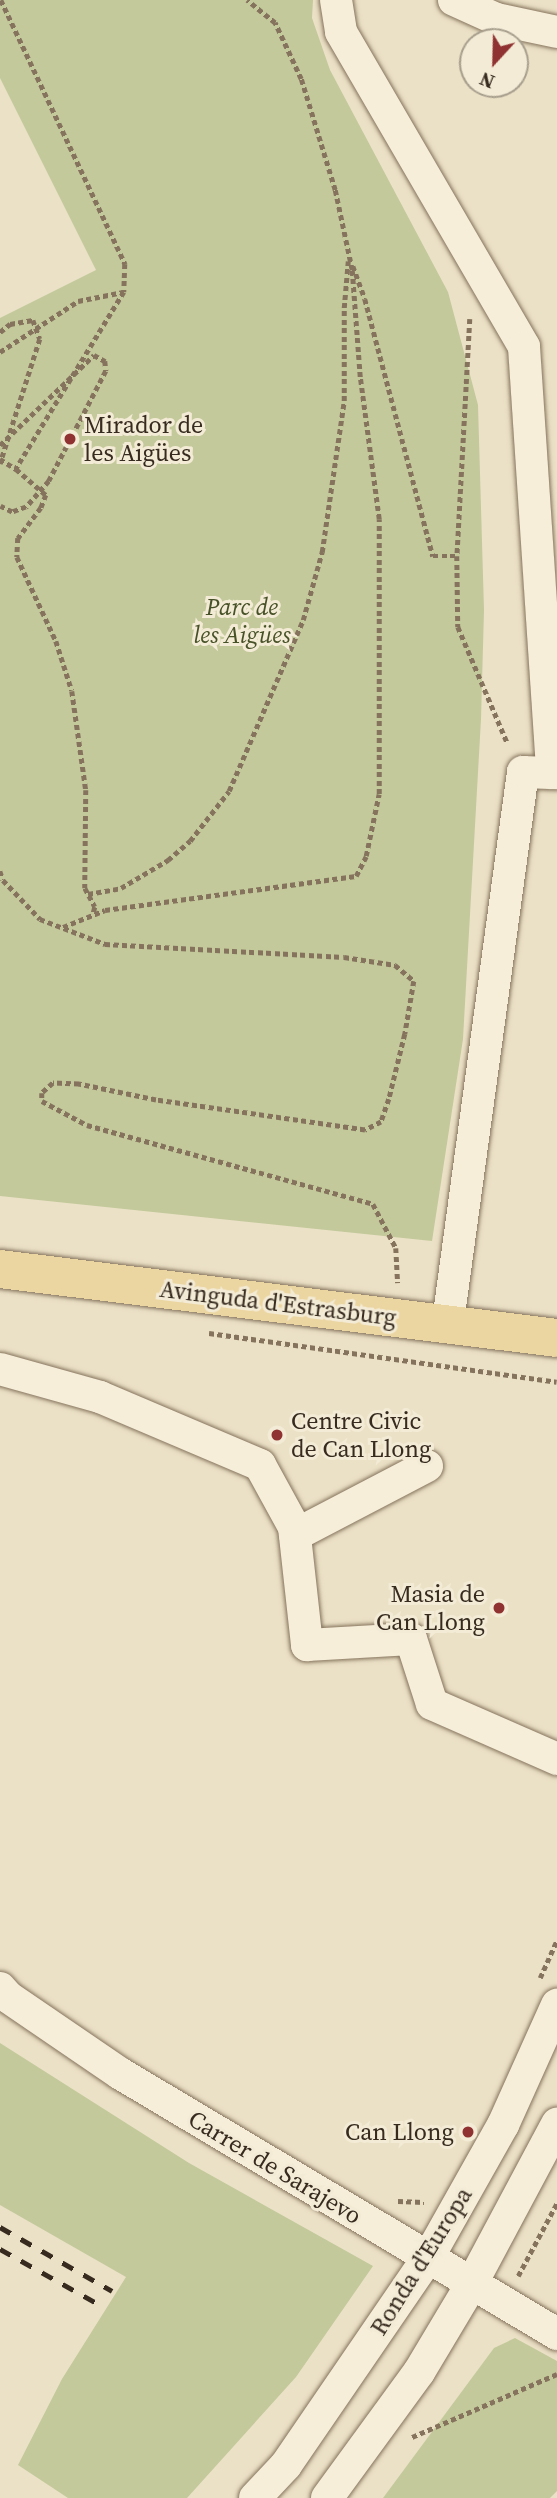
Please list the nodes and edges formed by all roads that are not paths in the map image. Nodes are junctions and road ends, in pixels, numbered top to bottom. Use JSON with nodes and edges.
{"nodes":[{"id":1,"x":336,"y":0,"type":"edge"},
{"id":2,"x":454,"y":0,"type":"edge"},
{"id":3,"x":557,"y":32,"type":"edge"},
{"id":4,"x":544,"y":773,"type":"edge"},
{"id":5,"x":0,"y":1251,"type":"edge"},
{"id":6,"x":0,"y":1269,"type":"edge"},
{"id":7,"x":450,"y":1307,"type":"junction"},
{"id":8,"x":557,"y":1318,"type":"edge"},
{"id":9,"x":557,"y":1338,"type":"edge"},
{"id":10,"x":0,"y":1369,"type":"edge"},
{"id":11,"x":427,"y":1466,"type":"dead end"},
{"id":12,"x":295,"y":1535,"type":"junction"},
{"id":13,"x":557,"y":1759,"type":"edge"},
{"id":14,"x":0,"y":1988,"type":"edge"},
{"id":15,"x":557,"y":2005,"type":"edge"},
{"id":16,"x":557,"y":2124,"type":"edge"},
{"id":17,"x":428,"y":2258,"type":"junction"},
{"id":18,"x":471,"y":2285,"type":"junction"},
{"id":19,"x":557,"y":2334,"type":"edge"},
{"id":20,"x":255,"y":2498,"type":"edge"},
{"id":21,"x":327,"y":2498,"type":"edge"}],
"edges":[{"from":1,"to":4,"type":"street"},
{"from":2,"to":3,"type":"street"},
{"from":4,"to":7,"type":"street"},
{"from":5,"to":7,"type":"main road","name":"Avinguda d'Estrasburg"},
{"from":6,"to":9,"type":"main road","name":"Avinguda d'Estrasburg"},
{"from":7,"to":8,"type":"main road","name":"Avinguda d'Estrasburg"},
{"from":10,"to":12,"type":"street"},
{"from":11,"to":12,"type":"street"},
{"from":12,"to":13,"type":"street"},
{"from":14,"to":17,"type":"street","name":"Carrer de Sarajevo"},
{"from":15,"to":17,"type":"street","name":"Ronda d'Europa"},
{"from":16,"to":18,"type":"street","name":"Ronda d'Europa"},
{"from":17,"to":18,"type":"street","name":"Carrer de Sarajevo"},
{"from":17,"to":20,"type":"street","name":"Ronda d'Europa"},
{"from":18,"to":19,"type":"street","name":"Carrer de Sarajevo"},
{"from":18,"to":21,"type":"street","name":"Ronda d'Europa"}]}
